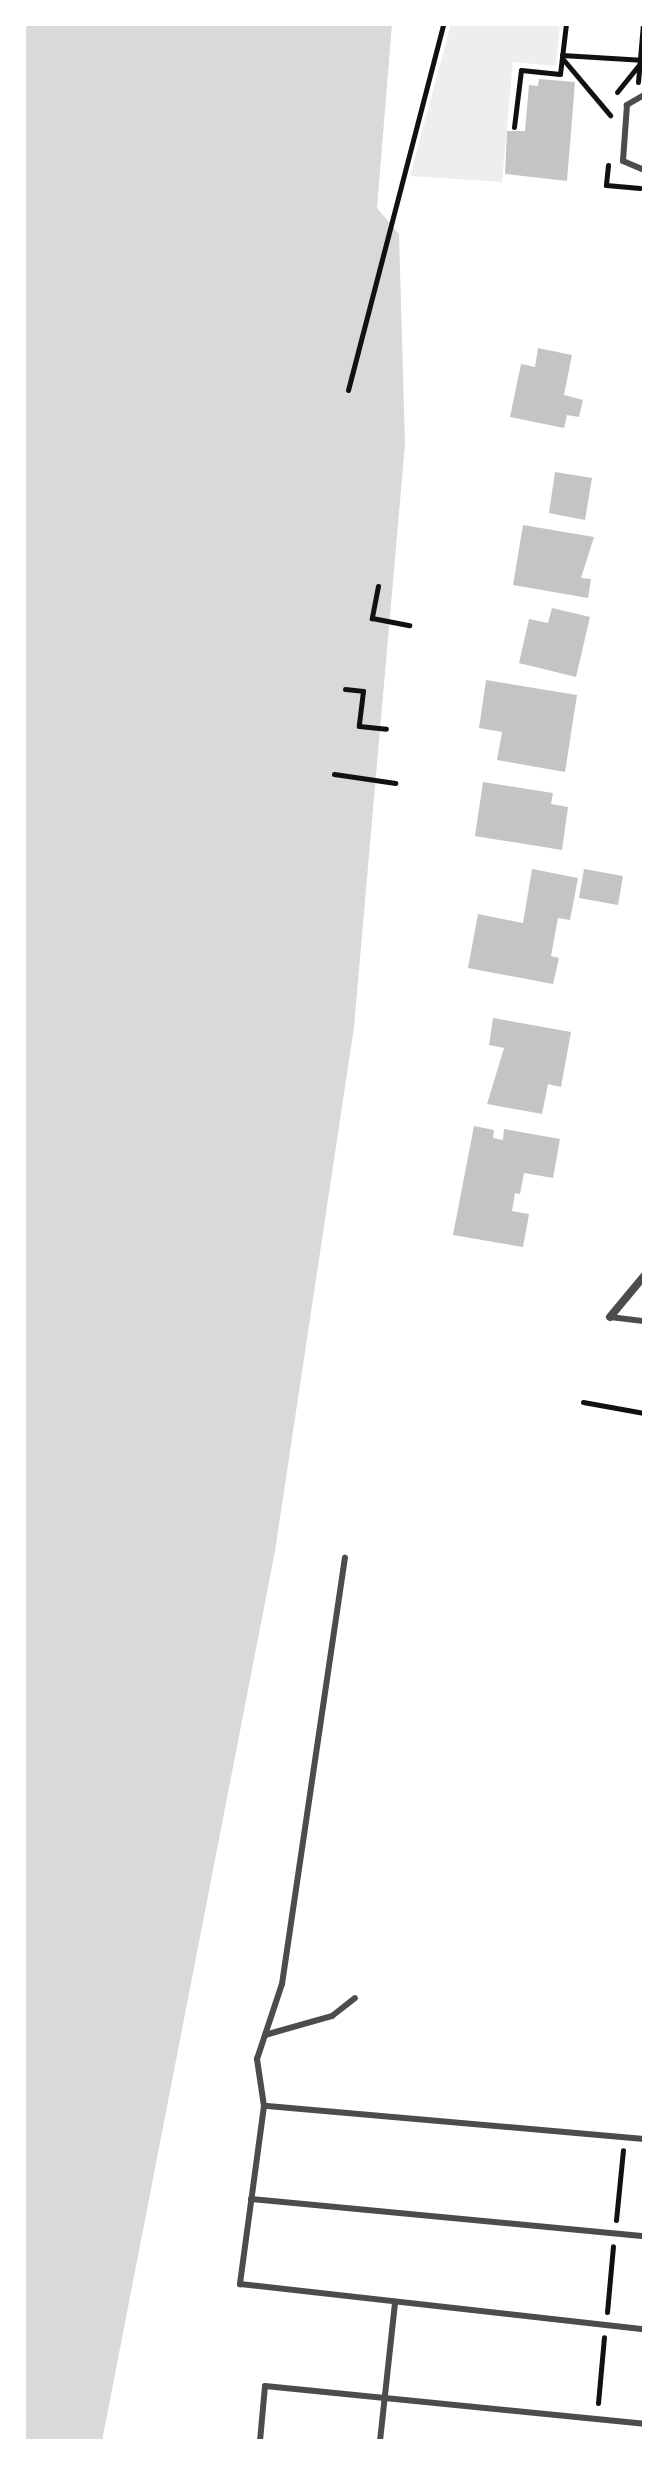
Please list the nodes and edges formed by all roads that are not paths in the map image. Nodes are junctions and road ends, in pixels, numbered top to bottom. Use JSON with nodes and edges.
{"nodes":[{"id":1,"x":644,"y":95,"type":"edge"},
{"id":2,"x":644,"y":170,"type":"edge"},
{"id":3,"x":644,"y":1276,"type":"edge"},
{"id":4,"x":610,"y":1317,"type":"joint"},
{"id":5,"x":644,"y":1321,"type":"edge"},
{"id":6,"x":345,"y":1558,"type":"dead end"},
{"id":7,"x":355,"y":1998,"type":"dead end"},
{"id":8,"x":265,"y":2035,"type":"junction"},
{"id":9,"x":264,"y":2106,"type":"junction"},
{"id":10,"x":644,"y":2139,"type":"edge"},
{"id":11,"x":251,"y":2199,"type":"junction"},
{"id":12,"x":644,"y":2236,"type":"edge"},
{"id":13,"x":395,"y":2302,"type":"junction"},
{"id":14,"x":644,"y":2329,"type":"edge"},
{"id":15,"x":385,"y":2398,"type":"junction"},
{"id":16,"x":644,"y":2424,"type":"edge"},
{"id":17,"x":260,"y":2441,"type":"edge"},
{"id":18,"x":380,"y":2441,"type":"edge"}],
"edges":[{"from":1,"to":2,"type":"lane"},
{"from":3,"to":4,"type":"street"},
{"from":4,"to":5,"type":"lane"},
{"from":6,"to":8,"type":"lane"},
{"from":7,"to":8,"type":"lane"},
{"from":8,"to":9,"type":"lane"},
{"from":9,"to":10,"type":"lane"},
{"from":9,"to":11,"type":"lane"},
{"from":11,"to":12,"type":"lane"},
{"from":11,"to":13,"type":"lane"},
{"from":13,"to":14,"type":"lane"},
{"from":13,"to":15,"type":"lane"},
{"from":15,"to":16,"type":"lane"},
{"from":15,"to":17,"type":"lane"},
{"from":15,"to":18,"type":"lane"}]}
